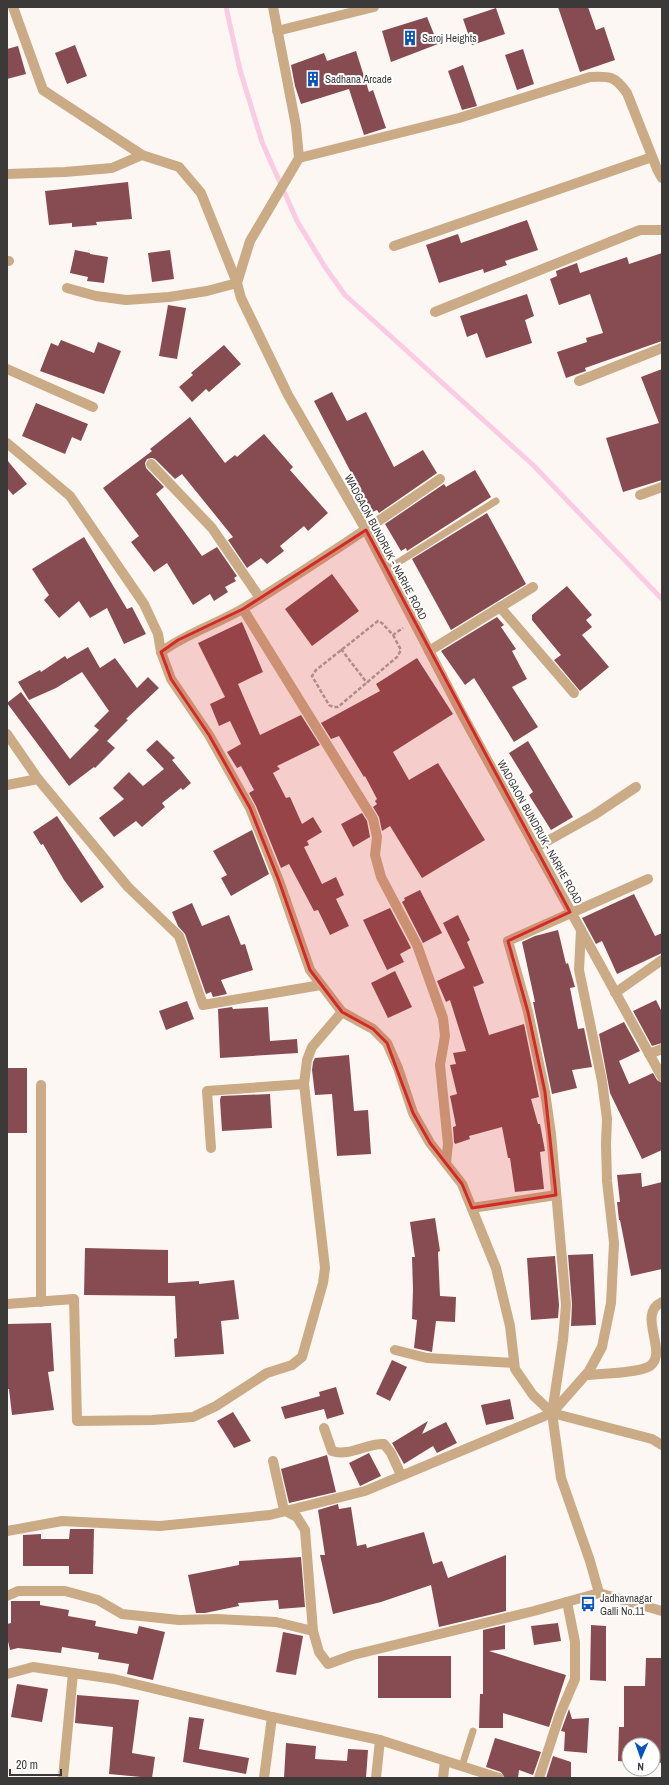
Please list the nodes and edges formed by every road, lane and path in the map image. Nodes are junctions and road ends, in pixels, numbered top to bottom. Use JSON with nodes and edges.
{"nodes":[{"id":1,"x":13,"y":7,"type":"edge"},
{"id":2,"x":272,"y":7,"type":"edge"},
{"id":3,"x":374,"y":7,"type":"edge"},
{"id":4,"x":277,"y":31,"type":"junction"},
{"id":5,"x":142,"y":155,"type":"junction"},
{"id":6,"x":652,"y":157,"type":"junction"},
{"id":7,"x":299,"y":158,"type":"junction"},
{"id":8,"x":7,"y":174,"type":"edge"},
{"id":9,"x":662,"y":178,"type":"edge"},
{"id":10,"x":662,"y":230,"type":"edge"},
{"id":11,"x":394,"y":246,"type":"dead end"},
{"id":12,"x":237,"y":283,"type":"junction"},
{"id":13,"x":66,"y":288,"type":"dead end"},
{"id":14,"x":435,"y":312,"type":"dead end"},
{"id":15,"x":662,"y":348,"type":"edge"},
{"id":16,"x":7,"y":369,"type":"edge"},
{"id":17,"x":579,"y":381,"type":"dead end"},
{"id":18,"x":93,"y":407,"type":"dead end"},
{"id":19,"x":7,"y":443,"type":"edge"},
{"id":20,"x":152,"y":464,"type":"dead end"},
{"id":21,"x":440,"y":478,"type":"dead end"},
{"id":22,"x":662,"y":487,"type":"edge"},
{"id":23,"x":640,"y":495,"type":"dead end"},
{"id":24,"x":496,"y":500,"type":"dead end"},
{"id":25,"x":366,"y":530,"type":"junction"},
{"id":26,"x":386,"y":570,"type":"junction"},
{"id":27,"x":533,"y":586,"type":"dead end"},
{"id":28,"x":260,"y":598,"type":"junction"},
{"id":29,"x":500,"y":607,"type":"junction"},
{"id":30,"x":243,"y":609,"type":"junction"},
{"id":31,"x":413,"y":621,"type":"junction"},
{"id":32,"x":393,"y":635,"type":"junction"},
{"id":33,"x":341,"y":649,"type":"junction"},
{"id":34,"x":429,"y":651,"type":"junction"},
{"id":35,"x":161,"y":652,"type":"junction"},
{"id":36,"x":367,"y":683,"type":"junction"},
{"id":37,"x":574,"y":693,"type":"dead end"},
{"id":38,"x":7,"y":734,"type":"edge"},
{"id":39,"x":38,"y":779,"type":"junction"},
{"id":40,"x":7,"y":785,"type":"edge"},
{"id":41,"x":636,"y":788,"type":"dead end"},
{"id":42,"x":535,"y":848,"type":"junction"},
{"id":43,"x":648,"y":879,"type":"dead end"},
{"id":44,"x":570,"y":912,"type":"junction"},
{"id":45,"x":581,"y":930,"type":"junction"},
{"id":46,"x":662,"y":960,"type":"edge"},
{"id":47,"x":320,"y":985,"type":"junction"},
{"id":48,"x":615,"y":993,"type":"junction"},
{"id":49,"x":342,"y":1012,"type":"junction"},
{"id":50,"x":662,"y":1049,"type":"edge"},
{"id":51,"x":649,"y":1054,"type":"junction"},
{"id":52,"x":662,"y":1077,"type":"edge"},
{"id":53,"x":304,"y":1084,"type":"junction"},
{"id":54,"x":41,"y":1085,"type":"dead end"},
{"id":55,"x":211,"y":1148,"type":"dead end"},
{"id":56,"x":446,"y":1164,"type":"junction"},
{"id":57,"x":556,"y":1195,"type":"junction"},
{"id":58,"x":472,"y":1208,"type":"junction"},
{"id":59,"x":41,"y":1302,"type":"junction"},
{"id":60,"x":662,"y":1302,"type":"edge"},
{"id":61,"x":7,"y":1304,"type":"edge"},
{"id":62,"x":395,"y":1350,"type":"dead end"},
{"id":63,"x":514,"y":1363,"type":"junction"},
{"id":64,"x":586,"y":1375,"type":"junction"},
{"id":65,"x":552,"y":1413,"type":"junction"},
{"id":66,"x":324,"y":1428,"type":"dead end"},
{"id":67,"x":662,"y":1445,"type":"edge"},
{"id":68,"x":273,"y":1461,"type":"dead end"},
{"id":69,"x":401,"y":1475,"type":"junction"},
{"id":70,"x":284,"y":1510,"type":"junction"},
{"id":71,"x":7,"y":1531,"type":"edge"},
{"id":72,"x":599,"y":1593,"type":"junction"},
{"id":73,"x":7,"y":1596,"type":"edge"},
{"id":74,"x":566,"y":1602,"type":"junction"},
{"id":75,"x":662,"y":1611,"type":"edge"},
{"id":76,"x":312,"y":1632,"type":"junction"},
{"id":77,"x":73,"y":1673,"type":"junction"},
{"id":78,"x":7,"y":1674,"type":"edge"},
{"id":79,"x":272,"y":1717,"type":"junction"},
{"id":80,"x":473,"y":1731,"type":"dead end"},
{"id":81,"x":380,"y":1740,"type":"junction"},
{"id":82,"x":445,"y":1761,"type":"junction"},
{"id":83,"x":462,"y":1766,"type":"junction"},
{"id":84,"x":63,"y":1778,"type":"edge"},
{"id":85,"x":264,"y":1778,"type":"edge"},
{"id":86,"x":376,"y":1778,"type":"edge"},
{"id":87,"x":443,"y":1778,"type":"edge"},
{"id":88,"x":499,"y":1778,"type":"edge"},
{"id":89,"x":539,"y":1778,"type":"edge"}],
"edges":[{"from":1,"to":5,"type":"street","name":"WADGAON BUNDRUK - NARHE ROAD"},
{"from":2,"to":4,"type":"street"},
{"from":3,"to":4,"type":"street"},
{"from":4,"to":7,"type":"street"},
{"from":5,"to":8,"type":"street"},
{"from":5,"to":12,"type":"street","name":"WADGAON BUNDRUK - NARHE ROAD"},
{"from":6,"to":7,"type":"street"},
{"from":6,"to":9,"type":"street"},
{"from":6,"to":11,"type":"street"},
{"from":7,"to":12,"type":"street"},
{"from":10,"to":14,"type":"street"},
{"from":12,"to":13,"type":"street"},
{"from":12,"to":25,"type":"street","name":"WADGAON BUNDRUK - NARHE ROAD"},
{"from":15,"to":17,"type":"street"},
{"from":16,"to":18,"type":"street"},
{"from":19,"to":35,"type":"street"},
{"from":20,"to":28,"type":"street"},
{"from":21,"to":25,"type":"street"},
{"from":22,"to":23,"type":"street"},
{"from":24,"to":26,"type":"lane"},
{"from":25,"to":26,"type":"street","name":"WADGAON BUNDRUK - NARHE ROAD"},
{"from":25,"to":28,"type":"street"},
{"from":26,"to":31,"type":"street","name":"WADGAON BUNDRUK - NARHE ROAD"},
{"from":27,"to":29,"type":"street"},
{"from":28,"to":30,"type":"street"},
{"from":29,"to":34,"type":"street"},
{"from":29,"to":37,"type":"street"},
{"from":30,"to":35,"type":"street"},
{"from":30,"to":56,"type":"street"},
{"from":31,"to":32,"type":"path"},
{"from":31,"to":34,"type":"street","name":"WADGAON BUNDRUK - NARHE ROAD"},
{"from":32,"to":33,"type":"path"},
{"from":32,"to":36,"type":"path"},
{"from":33,"to":36,"type":"path"},
{"from":33,"to":36,"type":"path"},
{"from":34,"to":42,"type":"street","name":"WADGAON BUNDRUK - NARHE ROAD"},
{"from":35,"to":47,"type":"street"},
{"from":38,"to":39,"type":"street"},
{"from":39,"to":40,"type":"street"},
{"from":39,"to":47,"type":"street"},
{"from":41,"to":42,"type":"street"},
{"from":42,"to":44,"type":"street","name":"WADGAON BUNDRUK - NARHE ROAD"},
{"from":43,"to":44,"type":"street"},
{"from":44,"to":45,"type":"street","name":"WADGAON BUNDRUK - NARHE ROAD"},
{"from":44,"to":57,"type":"street"},
{"from":45,"to":48,"type":"street","name":"WADGAON BUNDRUK - NARHE ROAD"},
{"from":45,"to":64,"type":"street"},
{"from":46,"to":48,"type":"street"},
{"from":47,"to":49,"type":"street"},
{"from":48,"to":51,"type":"street","name":"WADGAON BUNDRUK - NARHE ROAD"},
{"from":49,"to":53,"type":"street"},
{"from":49,"to":56,"type":"street"},
{"from":50,"to":51,"type":"street"},
{"from":51,"to":52,"type":"street","name":"WADGAON BUNDRUK - NARHE ROAD"},
{"from":53,"to":55,"type":"street"},
{"from":53,"to":59,"type":"street"},
{"from":54,"to":59,"type":"street"},
{"from":56,"to":58,"type":"street"},
{"from":57,"to":58,"type":"street"},
{"from":57,"to":65,"type":"street"},
{"from":58,"to":63,"type":"street"},
{"from":59,"to":61,"type":"street"},
{"from":60,"to":64,"type":"street"},
{"from":62,"to":63,"type":"street"},
{"from":63,"to":65,"type":"street"},
{"from":64,"to":65,"type":"street"},
{"from":65,"to":67,"type":"street"},
{"from":65,"to":69,"type":"street"},
{"from":65,"to":72,"type":"street"},
{"from":66,"to":69,"type":"street"},
{"from":68,"to":70,"type":"street"},
{"from":69,"to":70,"type":"street"},
{"from":70,"to":71,"type":"street"},
{"from":70,"to":76,"type":"street"},
{"from":72,"to":74,"type":"street"},
{"from":72,"to":75,"type":"street"},
{"from":73,"to":76,"type":"street"},
{"from":74,"to":76,"type":"street"},
{"from":74,"to":89,"type":"street"},
{"from":77,"to":78,"type":"street"},
{"from":77,"to":79,"type":"street"},
{"from":77,"to":84,"type":"street"},
{"from":79,"to":81,"type":"street"},
{"from":79,"to":85,"type":"street"},
{"from":80,"to":83,"type":"lane"},
{"from":81,"to":82,"type":"street"},
{"from":81,"to":86,"type":"street"},
{"from":82,"to":83,"type":"street"},
{"from":82,"to":87,"type":"street"},
{"from":83,"to":88,"type":"street"}]}
